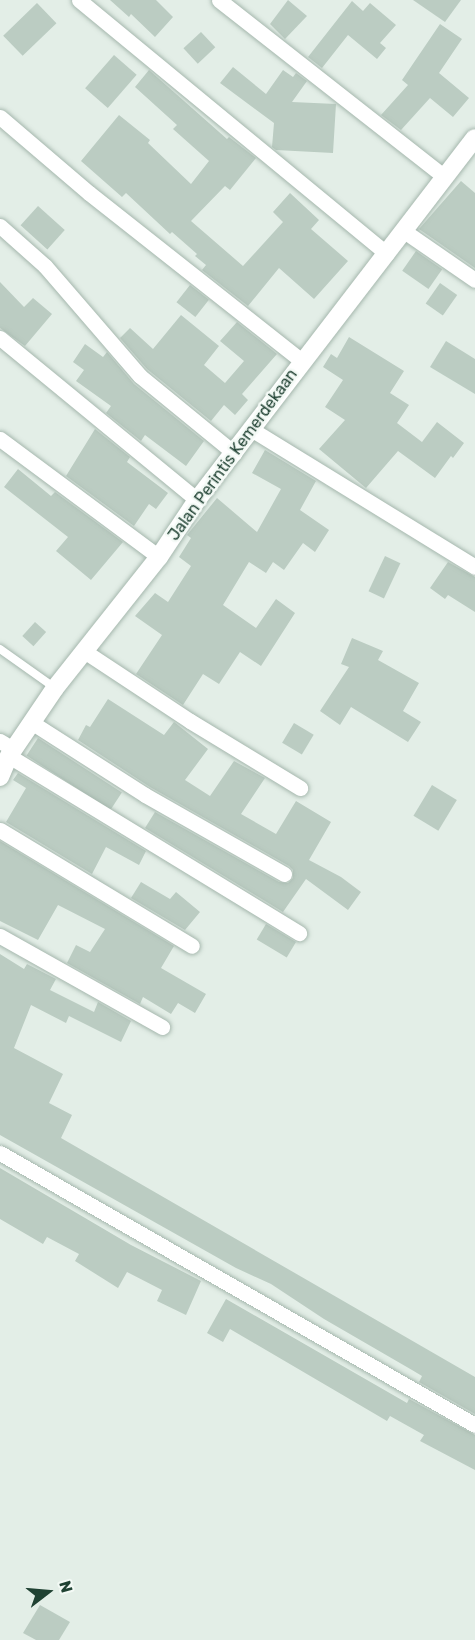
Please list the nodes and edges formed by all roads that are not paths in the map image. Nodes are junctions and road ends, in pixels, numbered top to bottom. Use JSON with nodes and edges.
{"nodes":[{"id":1,"x":80,"y":0,"type":"edge"},
{"id":2,"x":219,"y":0,"type":"edge"},
{"id":3,"x":0,"y":117,"type":"edge"},
{"id":4,"x":475,"y":138,"type":"edge"},
{"id":5,"x":446,"y":177,"type":"junction"},
{"id":6,"x":0,"y":226,"type":"edge"},
{"id":7,"x":404,"y":231,"type":"junction"},
{"id":8,"x":387,"y":254,"type":"junction"},
{"id":9,"x":475,"y":280,"type":"edge"},
{"id":10,"x":0,"y":338,"type":"edge"},
{"id":11,"x":302,"y":361,"type":"junction"},
{"id":12,"x":251,"y":429,"type":"junction"},
{"id":13,"x":0,"y":439,"type":"edge"},
{"id":14,"x":234,"y":453,"type":"junction"},
{"id":15,"x":197,"y":500,"type":"junction"},
{"id":16,"x":159,"y":557,"type":"junction"},
{"id":17,"x":475,"y":567,"type":"edge"},
{"id":18,"x":0,"y":649,"type":"edge"},
{"id":19,"x":84,"y":651,"type":"junction"},
{"id":20,"x":55,"y":688,"type":"junction"},
{"id":21,"x":31,"y":722,"type":"junction"},
{"id":22,"x":7,"y":749,"type":"edge"},
{"id":23,"x":0,"y":777,"type":"edge"},
{"id":24,"x":300,"y":788,"type":"dead end"},
{"id":25,"x":0,"y":830,"type":"edge"},
{"id":26,"x":284,"y":874,"type":"dead end"},
{"id":27,"x":299,"y":933,"type":"dead end"},
{"id":28,"x":0,"y":936,"type":"edge"},
{"id":29,"x":192,"y":946,"type":"dead end"},
{"id":30,"x":162,"y":1027,"type":"dead end"},
{"id":31,"x":0,"y":1153,"type":"edge"},
{"id":32,"x":475,"y":1425,"type":"edge"}],
"edges":[{"from":1,"to":8,"type":"street"},
{"from":2,"to":5,"type":"street"},
{"from":3,"to":11,"type":"street"},
{"from":4,"to":5,"type":"street","name":"Jalan Perintis Kemerdekaan"},
{"from":5,"to":7,"type":"street","name":"Jalan Perintis Kemerdekaan"},
{"from":6,"to":14,"type":"street"},
{"from":7,"to":8,"type":"street","name":"Jalan Perintis Kemerdekaan"},
{"from":7,"to":9,"type":"street"},
{"from":8,"to":11,"type":"street","name":"Jalan Perintis Kemerdekaan"},
{"from":10,"to":15,"type":"street"},
{"from":11,"to":12,"type":"street","name":"Jalan Perintis Kemerdekaan"},
{"from":12,"to":14,"type":"street","name":"Jalan Perintis Kemerdekaan"},
{"from":12,"to":17,"type":"street"},
{"from":13,"to":16,"type":"street"},
{"from":14,"to":15,"type":"street","name":"Jalan Perintis Kemerdekaan"},
{"from":15,"to":16,"type":"street","name":"Jalan Perintis Kemerdekaan"},
{"from":16,"to":19,"type":"street","name":"Jalan Perintis Kemerdekaan"},
{"from":18,"to":20,"type":"lane"},
{"from":19,"to":20,"type":"street","name":"Jalan Perintis Kemerdekaan"},
{"from":19,"to":24,"type":"street"},
{"from":20,"to":21,"type":"street","name":"Jalan Perintis Kemerdekaan"},
{"from":21,"to":22,"type":"street","name":"Jalan Perintis Kemerdekaan"},
{"from":21,"to":26,"type":"street"},
{"from":22,"to":23,"type":"street","name":"Jalan Perintis Kemerdekaan"},
{"from":22,"to":27,"type":"street"},
{"from":25,"to":29,"type":"street"},
{"from":28,"to":30,"type":"street"},
{"from":31,"to":32,"type":"street"}]}
